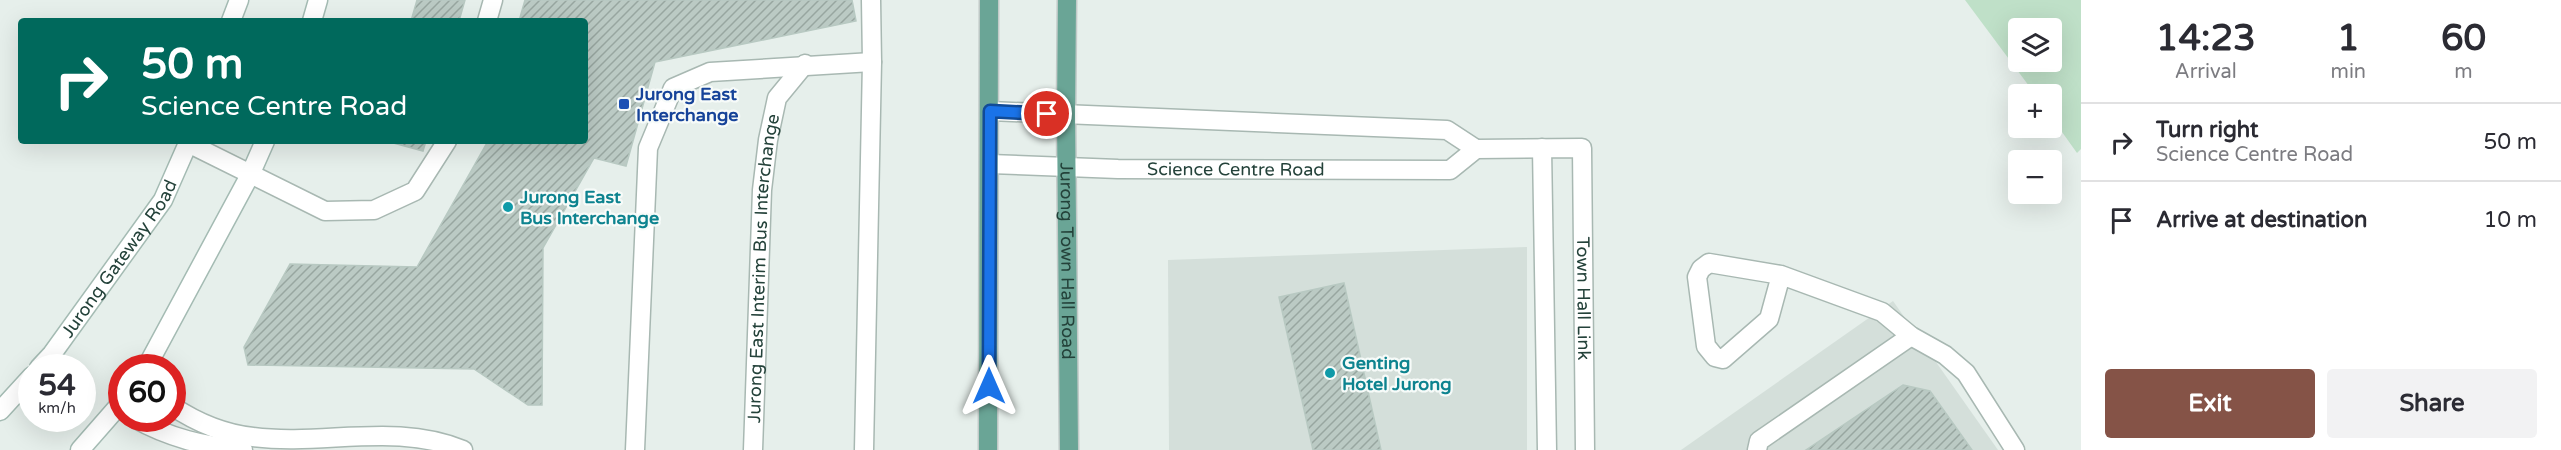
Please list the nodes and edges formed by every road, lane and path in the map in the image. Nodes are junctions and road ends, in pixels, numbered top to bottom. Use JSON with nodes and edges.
{"nodes":[{"id":1,"x":239,"y":0,"type":"edge"},
{"id":2,"x":318,"y":0,"type":"edge"},
{"id":3,"x":493,"y":0,"type":"edge"},
{"id":4,"x":871,"y":0,"type":"edge"},
{"id":5,"x":989,"y":0,"type":"edge"},
{"id":6,"x":1067,"y":0,"type":"edge"},
{"id":7,"x":232,"y":18,"type":"edge"},
{"id":8,"x":313,"y":18,"type":"edge"},
{"id":9,"x":488,"y":18,"type":"edge"},
{"id":10,"x":872,"y":62,"type":"junction"},
{"id":11,"x":806,"y":64,"type":"junction"},
{"id":12,"x":990,"y":111,"type":"junction"},
{"id":13,"x":1066,"y":115,"type":"junction"},
{"id":14,"x":188,"y":144,"type":"edge"},
{"id":15,"x":193,"y":144,"type":"edge"},
{"id":16,"x":264,"y":144,"type":"edge"},
{"id":17,"x":445,"y":144,"type":"edge"},
{"id":18,"x":1542,"y":148,"type":"junction"},
{"id":19,"x":1476,"y":149,"type":"junction"},
{"id":20,"x":990,"y":164,"type":"junction"},
{"id":21,"x":1067,"y":166,"type":"junction"},
{"id":22,"x":250,"y":176,"type":"junction"},
{"id":23,"x":1781,"y":275,"type":"junction"},
{"id":24,"x":1911,"y":336,"type":"junction"},
{"id":25,"x":52,"y":354,"type":"edge"},
{"id":26,"x":155,"y":354,"type":"edge"},
{"id":27,"x":18,"y":391,"type":"edge"},
{"id":28,"x":0,"y":411,"type":"edge"},
{"id":29,"x":186,"y":415,"type":"edge"},
{"id":30,"x":108,"y":420,"type":"edge"},
{"id":31,"x":162,"y":432,"type":"edge"},
{"id":32,"x":364,"y":443,"type":"edge"},
{"id":33,"x":80,"y":450,"type":"edge"},
{"id":34,"x":243,"y":450,"type":"edge"},
{"id":35,"x":463,"y":450,"type":"edge"},
{"id":36,"x":635,"y":450,"type":"edge"},
{"id":37,"x":753,"y":450,"type":"edge"},
{"id":38,"x":864,"y":450,"type":"edge"},
{"id":39,"x":988,"y":450,"type":"edge"},
{"id":40,"x":1069,"y":450,"type":"edge"},
{"id":41,"x":1547,"y":450,"type":"edge"},
{"id":42,"x":1585,"y":450,"type":"edge"},
{"id":43,"x":1757,"y":450,"type":"edge"},
{"id":44,"x":2015,"y":450,"type":"edge"}],
"edges":[{"from":1,"to":7,"type":"street"},
{"from":2,"to":8,"type":"street"},
{"from":3,"to":9,"type":"street"},
{"from":4,"to":10,"type":"street"},
{"from":5,"to":12,"type":"main road"},
{"from":6,"to":13,"type":"main road","name":"Jurong Town Hall Road"},
{"from":10,"to":11,"type":"street"},
{"from":10,"to":38,"type":"street"},
{"from":11,"to":36,"type":"street"},
{"from":11,"to":37,"type":"street","name":"Jurong East Interim Bus Interchange"},
{"from":12,"to":13,"type":"street"},
{"from":12,"to":20,"type":"main road"},
{"from":13,"to":19,"type":"street"},
{"from":13,"to":21,"type":"main road","name":"Jurong Town Hall Road"},
{"from":14,"to":25,"type":"street","name":"Jurong Gateway Road"},
{"from":15,"to":22,"type":"street"},
{"from":16,"to":22,"type":"street"},
{"from":17,"to":22,"type":"street"},
{"from":18,"to":19,"type":"street"},
{"from":18,"to":41,"type":"street"},
{"from":18,"to":42,"type":"street","name":"Town Hall Link"},
{"from":19,"to":21,"type":"street","name":"Science Centre Road"},
{"from":20,"to":21,"type":"street","name":"Science Centre Road"},
{"from":20,"to":39,"type":"main road"},
{"from":21,"to":40,"type":"main road","name":"Jurong Town Hall Road"},
{"from":22,"to":26,"type":"street"},
{"from":23,"to":23,"type":"street"},
{"from":23,"to":24,"type":"street"},
{"from":24,"to":43,"type":"street"},
{"from":24,"to":44,"type":"street"},
{"from":27,"to":28,"type":"street"},
{"from":29,"to":32,"type":"street"},
{"from":30,"to":33,"type":"street"},
{"from":31,"to":34,"type":"street"},
{"from":32,"to":35,"type":"street"}]}
